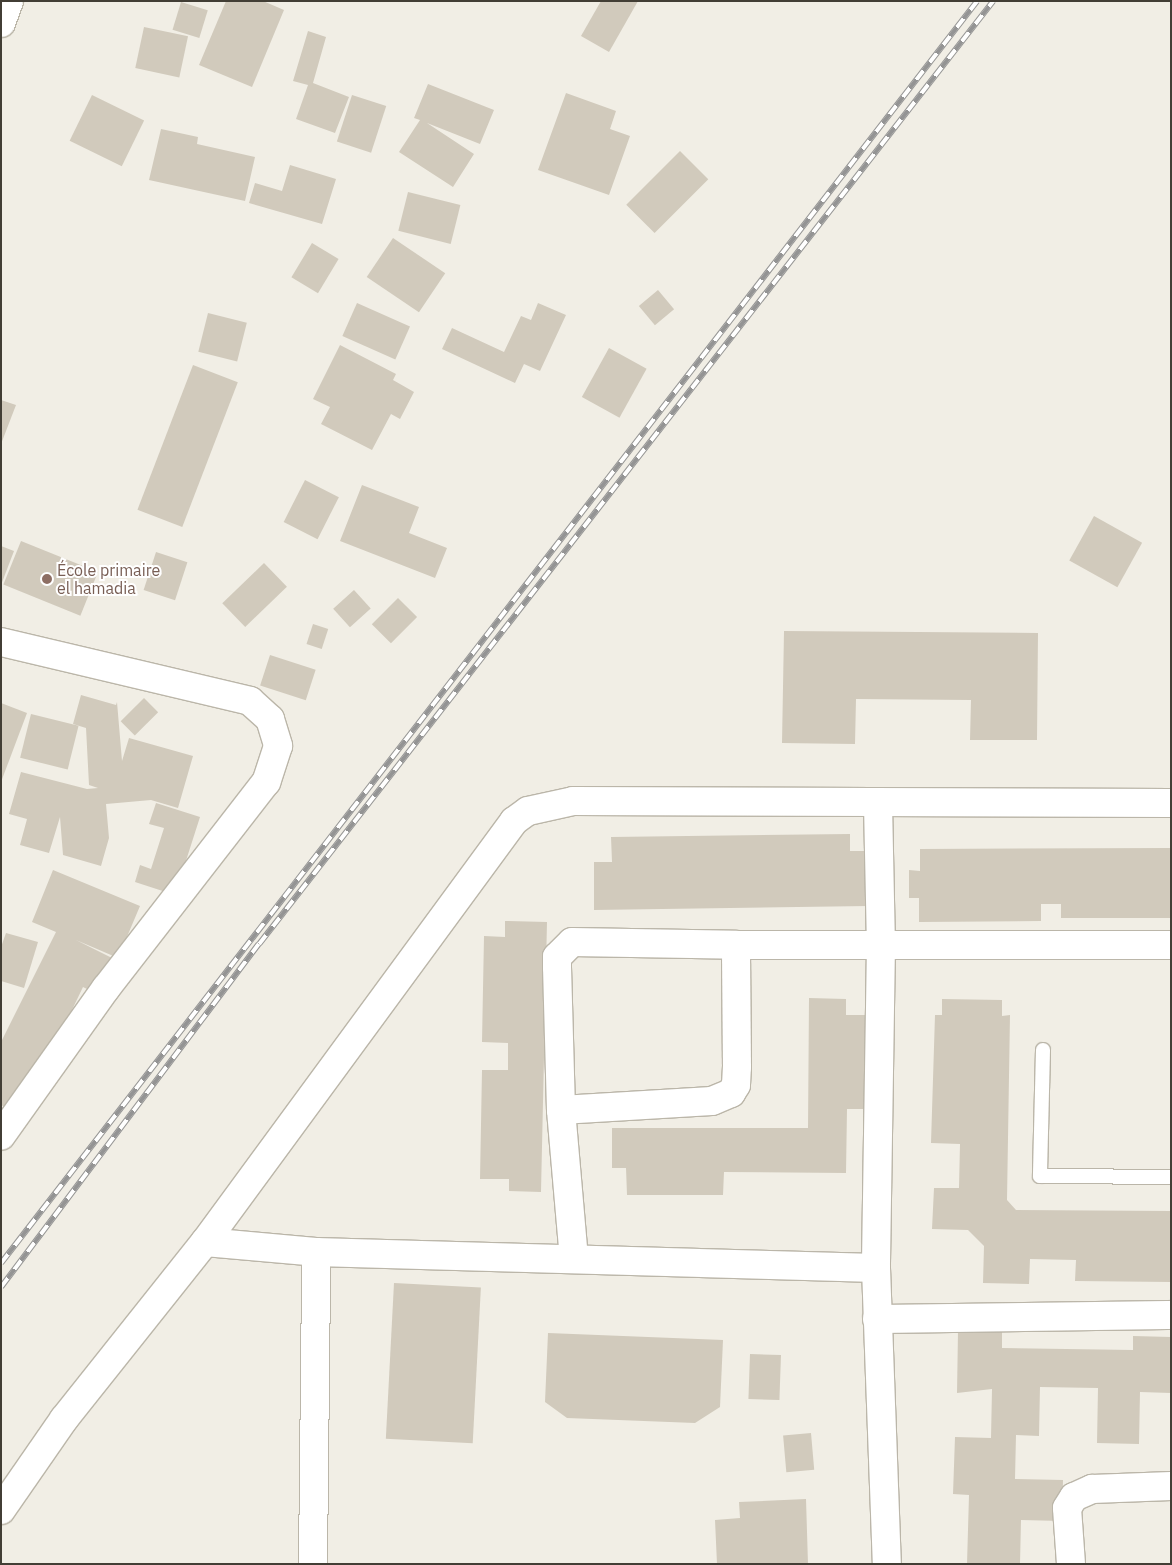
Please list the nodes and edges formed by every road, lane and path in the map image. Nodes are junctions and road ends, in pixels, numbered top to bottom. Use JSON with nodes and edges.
{"nodes":[{"id":1,"x":9,"y":1,"type":"edge"},
{"id":2,"x":1,"y":23,"type":"edge"},
{"id":3,"x":1,"y":642,"type":"edge"},
{"id":4,"x":1171,"y":803,"type":"edge"},
{"id":5,"x":878,"y":804,"type":"junction"},
{"id":6,"x":880,"y":944,"type":"junction"},
{"id":7,"x":736,"y":945,"type":"junction"},
{"id":8,"x":1171,"y":945,"type":"edge"},
{"id":9,"x":1043,"y":1050,"type":"dead end"},
{"id":10,"x":561,"y":1110,"type":"junction"},
{"id":11,"x":1,"y":1136,"type":"edge"},
{"id":12,"x":1171,"y":1177,"type":"edge"},
{"id":13,"x":205,"y":1242,"type":"junction"},
{"id":14,"x":316,"y":1252,"type":"junction"},
{"id":15,"x":574,"y":1259,"type":"junction"},
{"id":16,"x":876,"y":1268,"type":"junction"},
{"id":17,"x":1171,"y":1315,"type":"edge"},
{"id":18,"x":877,"y":1319,"type":"junction"},
{"id":19,"x":1171,"y":1486,"type":"edge"},
{"id":20,"x":1,"y":1510,"type":"edge"},
{"id":21,"x":313,"y":1564,"type":"edge"},
{"id":22,"x":887,"y":1564,"type":"edge"},
{"id":23,"x":1071,"y":1564,"type":"edge"}],
"edges":[{"from":1,"to":2,"type":"street"},
{"from":3,"to":11,"type":"street"},
{"from":4,"to":5,"type":"street"},
{"from":5,"to":6,"type":"street"},
{"from":5,"to":13,"type":"street"},
{"from":6,"to":7,"type":"street"},
{"from":6,"to":8,"type":"street"},
{"from":6,"to":16,"type":"street"},
{"from":7,"to":10,"type":"street"},
{"from":7,"to":10,"type":"street"},
{"from":9,"to":12,"type":"lane"},
{"from":10,"to":15,"type":"street"},
{"from":13,"to":14,"type":"street"},
{"from":13,"to":20,"type":"street"},
{"from":14,"to":15,"type":"street"},
{"from":14,"to":21,"type":"street"},
{"from":15,"to":16,"type":"street"},
{"from":16,"to":18,"type":"street"},
{"from":17,"to":18,"type":"street"},
{"from":18,"to":22,"type":"street"},
{"from":19,"to":23,"type":"street"}]}
